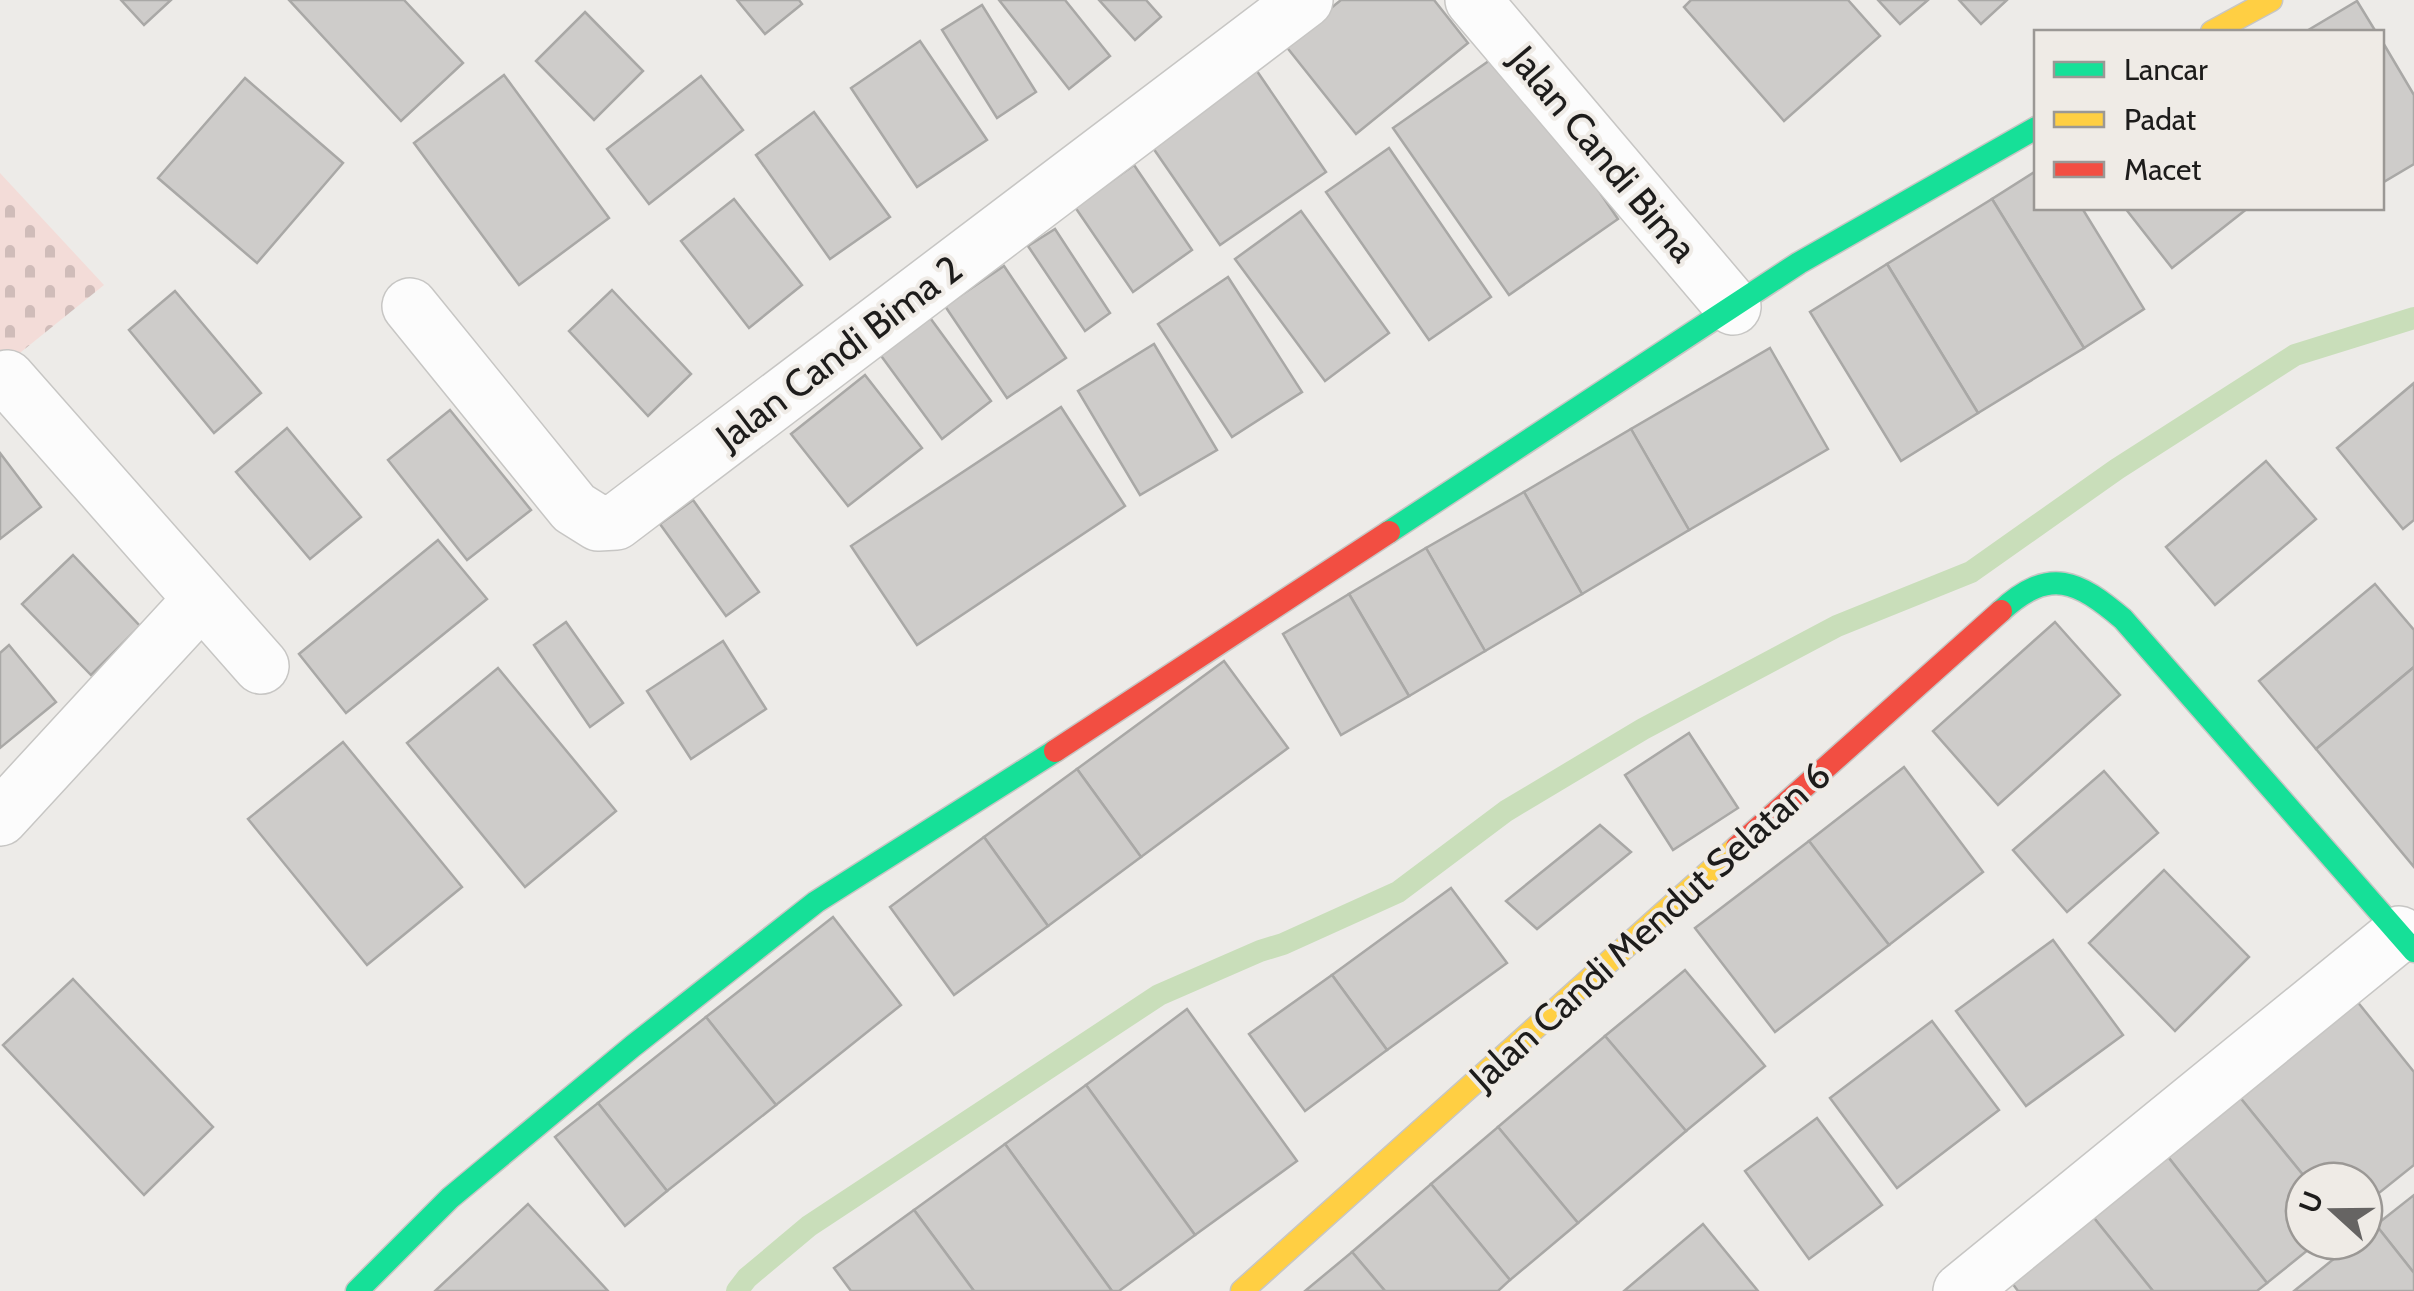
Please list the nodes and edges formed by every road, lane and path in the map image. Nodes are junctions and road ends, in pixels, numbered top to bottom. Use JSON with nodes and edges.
{"nodes":[{"id":1,"x":1306,"y":0,"type":"edge"},
{"id":2,"x":1472,"y":0,"type":"edge"},
{"id":3,"x":2271,"y":0,"type":"edge"},
{"id":4,"x":2216,"y":30,"type":"edge"},
{"id":5,"x":2034,"y":129,"type":"edge"},
{"id":6,"x":410,"y":306,"type":"dead end"},
{"id":7,"x":1733,"y":307,"type":"junction"},
{"id":8,"x":6,"y":378,"type":"dead end"},
{"id":9,"x":202,"y":600,"type":"junction"},
{"id":10,"x":262,"y":666,"type":"dead end"},
{"id":11,"x":5,"y":802,"type":"edge"},
{"id":12,"x":2406,"y":942,"type":"edge"},
{"id":13,"x":357,"y":1291,"type":"edge"},
{"id":14,"x":1242,"y":1291,"type":"edge"},
{"id":15,"x":1961,"y":1291,"type":"edge"}],
"edges":[{"from":1,"to":6,"type":"street","name":"Jalan Candi Bima 2"},
{"from":2,"to":7,"type":"street","name":"Jalan Candi Bima"},
{"from":3,"to":4,"type":"street"},
{"from":5,"to":7,"type":"street"},
{"from":7,"to":13,"type":"street"},
{"from":8,"to":9,"type":"street"},
{"from":9,"to":10,"type":"street"},
{"from":9,"to":11,"type":"street"},
{"from":12,"to":14,"type":"street","name":"Jalan Candi Mendut Selatan 6"},
{"from":12,"to":15,"type":"street"}]}
